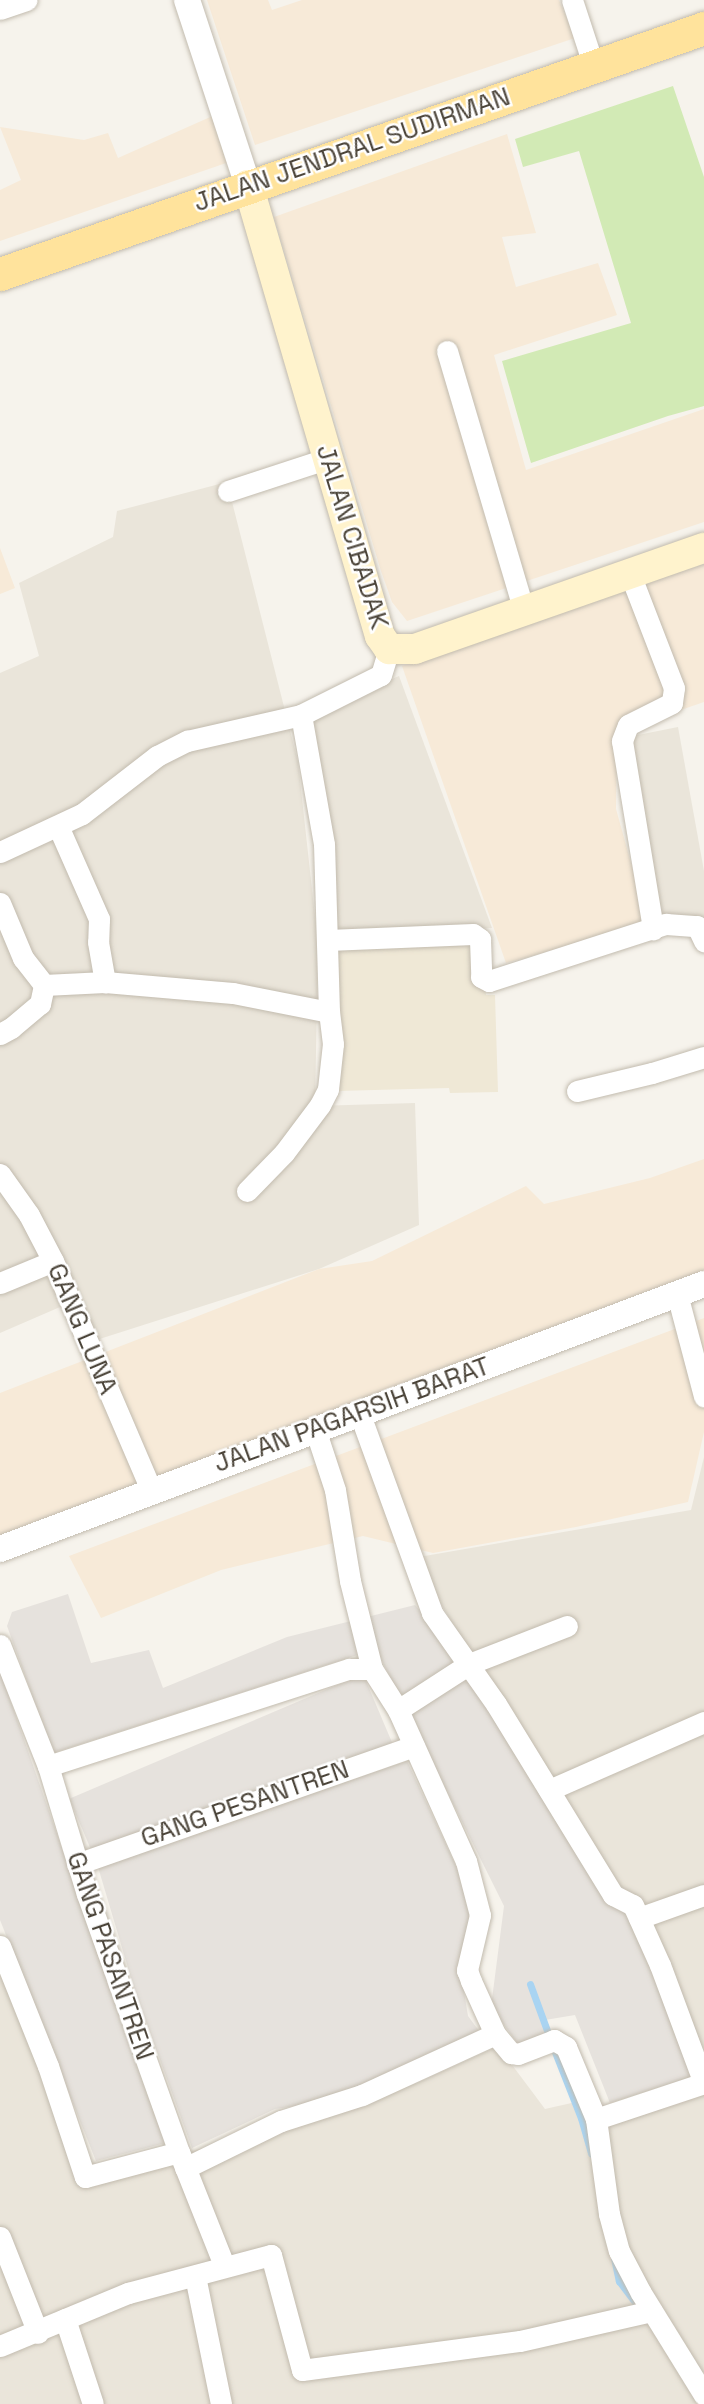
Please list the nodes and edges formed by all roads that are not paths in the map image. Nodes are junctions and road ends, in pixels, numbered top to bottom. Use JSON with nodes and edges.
{"nodes":[{"id":1,"x":26,"y":0,"type":"edge"},
{"id":2,"x":187,"y":0,"type":"edge"},
{"id":3,"x":572,"y":0,"type":"edge"},
{"id":4,"x":0,"y":9,"type":"edge"},
{"id":5,"x":704,"y":29,"type":"edge"},
{"id":6,"x":594,"y":67,"type":"junction"},
{"id":7,"x":248,"y":185,"type":"junction"},
{"id":8,"x":0,"y":274,"type":"edge"},
{"id":9,"x":447,"y":351,"type":"dead end"},
{"id":10,"x":329,"y":458,"type":"junction"},
{"id":11,"x":228,"y":491,"type":"dead end"},
{"id":12,"x":704,"y":548,"type":"edge"},
{"id":13,"x":630,"y":574,"type":"junction"},
{"id":14,"x":524,"y":611,"type":"junction"},
{"id":15,"x":389,"y":649,"type":"junction"},
{"id":16,"x":301,"y":715,"type":"junction"},
{"id":17,"x":58,"y":826,"type":"junction"},
{"id":18,"x":0,"y":852,"type":"edge"},
{"id":19,"x":0,"y":903,"type":"edge"},
{"id":20,"x":653,"y":929,"type":"junction"},
{"id":21,"x":702,"y":930,"type":"edge"},
{"id":22,"x":328,"y":940,"type":"junction"},
{"id":23,"x":105,"y":982,"type":"junction"},
{"id":24,"x":44,"y":985,"type":"junction"},
{"id":25,"x":329,"y":1012,"type":"junction"},
{"id":26,"x":0,"y":1034,"type":"edge"},
{"id":27,"x":704,"y":1057,"type":"edge"},
{"id":28,"x":577,"y":1091,"type":"dead end"},
{"id":29,"x":0,"y":1174,"type":"edge"},
{"id":30,"x":247,"y":1191,"type":"dead end"},
{"id":31,"x":53,"y":1261,"type":"junction"},
{"id":32,"x":0,"y":1283,"type":"edge"},
{"id":33,"x":704,"y":1284,"type":"edge"},
{"id":34,"x":677,"y":1294,"type":"junction"},
{"id":35,"x":704,"y":1396,"type":"edge"},
{"id":36,"x":359,"y":1412,"type":"junction"},
{"id":37,"x":315,"y":1429,"type":"junction"},
{"id":38,"x":151,"y":1490,"type":"junction"},
{"id":39,"x":0,"y":1549,"type":"edge"},
{"id":40,"x":567,"y":1626,"type":"dead end"},
{"id":41,"x":0,"y":1645,"type":"edge"},
{"id":42,"x":469,"y":1664,"type":"junction"},
{"id":43,"x":372,"y":1669,"type":"junction"},
{"id":44,"x":398,"y":1710,"type":"junction"},
{"id":45,"x":704,"y":1722,"type":"edge"},
{"id":46,"x":414,"y":1746,"type":"junction"},
{"id":47,"x":48,"y":1766,"type":"junction"},
{"id":48,"x":549,"y":1790,"type":"junction"},
{"id":49,"x":77,"y":1864,"type":"junction"},
{"id":50,"x":704,"y":1895,"type":"edge"},
{"id":51,"x":639,"y":1918,"type":"junction"},
{"id":52,"x":0,"y":1946,"type":"edge"},
{"id":53,"x":495,"y":2034,"type":"junction"},
{"id":54,"x":704,"y":2083,"type":"edge"},
{"id":55,"x":596,"y":2119,"type":"junction"},
{"id":56,"x":182,"y":2160,"type":"junction"},
{"id":57,"x":0,"y":2237,"type":"edge"},
{"id":58,"x":224,"y":2265,"type":"junction"},
{"id":59,"x":195,"y":2276,"type":"junction"},
{"id":60,"x":652,"y":2311,"type":"junction"},
{"id":61,"x":65,"y":2319,"type":"junction"},
{"id":62,"x":38,"y":2333,"type":"junction"},
{"id":63,"x":0,"y":2346,"type":"edge"},
{"id":64,"x":704,"y":2395,"type":"edge"},
{"id":65,"x":93,"y":2404,"type":"edge"},
{"id":66,"x":221,"y":2404,"type":"edge"}],
"edges":[{"from":1,"to":4,"type":"street"},
{"from":2,"to":7,"type":"street"},
{"from":3,"to":6,"type":"street"},
{"from":5,"to":6,"type":"main road","name":"JALAN JENDRAL SUDIRMAN"},
{"from":6,"to":7,"type":"main road","name":"JALAN JENDRAL SUDIRMAN"},
{"from":7,"to":8,"type":"main road","name":"JALAN JENDRAL SUDIRMAN"},
{"from":7,"to":10,"type":"main road","name":"JALAN CIBADAK"},
{"from":9,"to":14,"type":"street"},
{"from":10,"to":11,"type":"street"},
{"from":10,"to":15,"type":"main road","name":"JALAN CIBADAK"},
{"from":12,"to":13,"type":"main road","name":"JALAN CIBADAK"},
{"from":13,"to":14,"type":"main road","name":"JALAN CIBADAK"},
{"from":13,"to":20,"type":"street"},
{"from":14,"to":15,"type":"main road","name":"JALAN CIBADAK"},
{"from":15,"to":16,"type":"street"},
{"from":16,"to":17,"type":"street"},
{"from":16,"to":22,"type":"street"},
{"from":17,"to":18,"type":"street"},
{"from":17,"to":23,"type":"street"},
{"from":19,"to":24,"type":"street"},
{"from":20,"to":21,"type":"street"},
{"from":20,"to":22,"type":"street"},
{"from":22,"to":25,"type":"street"},
{"from":23,"to":24,"type":"street"},
{"from":23,"to":25,"type":"street"},
{"from":24,"to":26,"type":"street"},
{"from":25,"to":30,"type":"street"},
{"from":27,"to":28,"type":"street"},
{"from":29,"to":31,"type":"street","name":"GANG LUNA"},
{"from":31,"to":32,"type":"street"},
{"from":31,"to":38,"type":"street","name":"GANG LUNA"},
{"from":33,"to":34,"type":"street","name":"JALAN PAGARSIH BARAT"},
{"from":34,"to":35,"type":"street"},
{"from":34,"to":36,"type":"street","name":"JALAN PAGARSIH BARAT"},
{"from":36,"to":37,"type":"street","name":"JALAN PAGARSIH BARAT"},
{"from":36,"to":42,"type":"street"},
{"from":37,"to":38,"type":"street","name":"JALAN PAGARSIH BARAT"},
{"from":37,"to":43,"type":"street"},
{"from":38,"to":39,"type":"street","name":"JALAN PAGARSIH BARAT"},
{"from":40,"to":42,"type":"street"},
{"from":41,"to":47,"type":"street","name":"GANG PASANTREN"},
{"from":42,"to":44,"type":"street"},
{"from":42,"to":48,"type":"street"},
{"from":43,"to":44,"type":"street"},
{"from":43,"to":47,"type":"street"},
{"from":44,"to":46,"type":"street"},
{"from":45,"to":48,"type":"street"},
{"from":46,"to":49,"type":"street","name":"GANG PESANTREN"},
{"from":46,"to":53,"type":"street"},
{"from":47,"to":49,"type":"street","name":"GANG PASANTREN"},
{"from":48,"to":51,"type":"street"},
{"from":49,"to":56,"type":"street","name":"GANG PASANTREN"},
{"from":50,"to":51,"type":"street"},
{"from":51,"to":54,"type":"street"},
{"from":52,"to":56,"type":"street"},
{"from":53,"to":55,"type":"street"},
{"from":53,"to":56,"type":"street"},
{"from":54,"to":55,"type":"street"},
{"from":55,"to":60,"type":"street"},
{"from":56,"to":58,"type":"street","name":"GANG PASANTREN"},
{"from":57,"to":62,"type":"street"},
{"from":58,"to":59,"type":"street"},
{"from":58,"to":60,"type":"street"},
{"from":59,"to":61,"type":"street"},
{"from":59,"to":66,"type":"street"},
{"from":60,"to":64,"type":"street"},
{"from":61,"to":62,"type":"street"},
{"from":61,"to":65,"type":"street"},
{"from":62,"to":63,"type":"street"}]}
